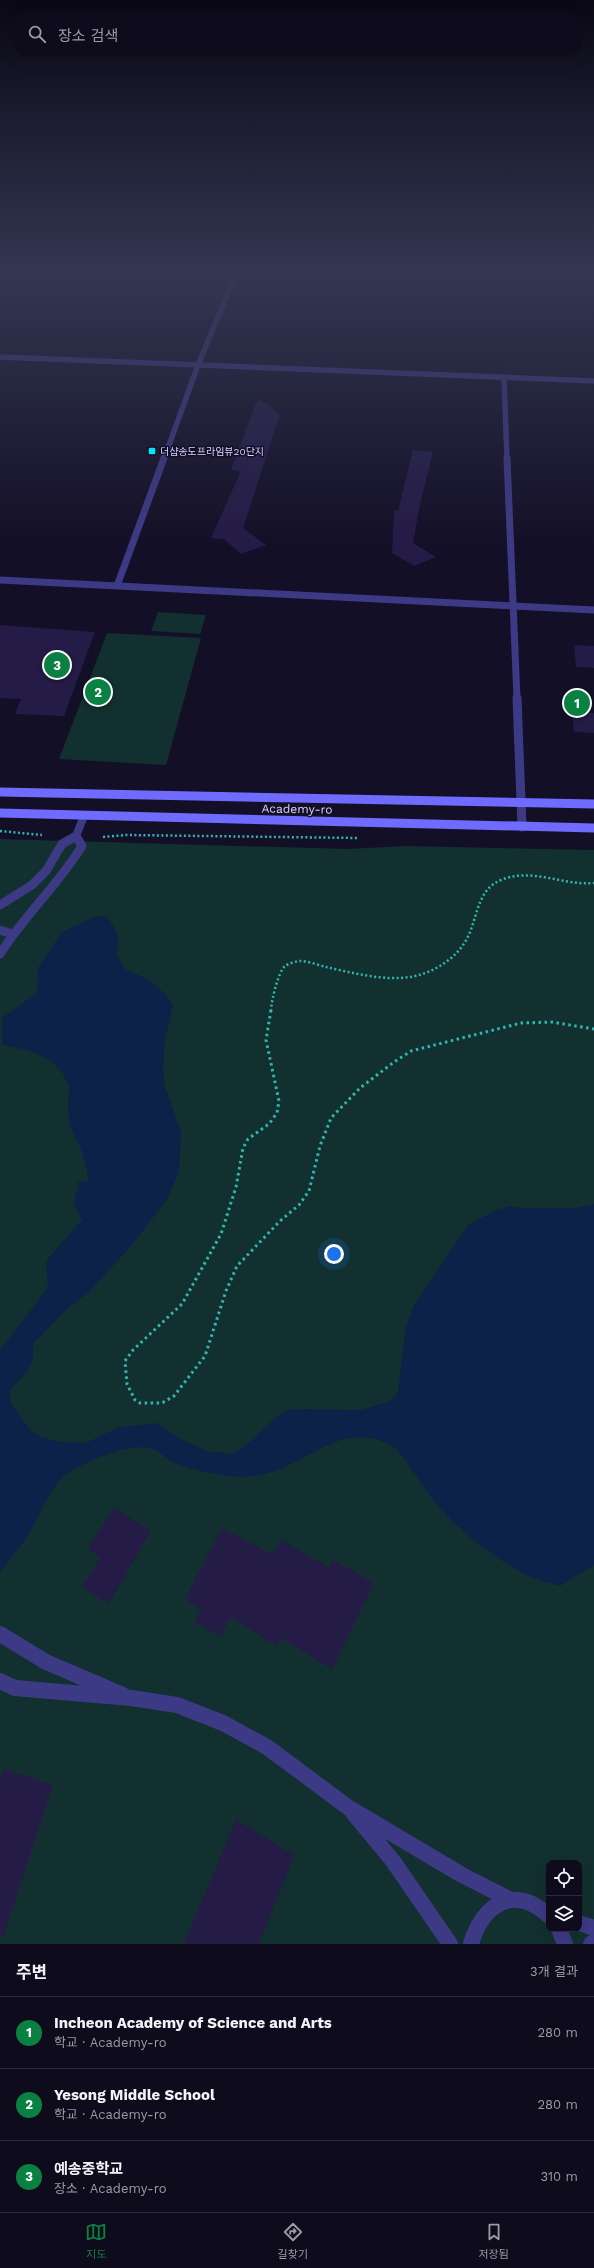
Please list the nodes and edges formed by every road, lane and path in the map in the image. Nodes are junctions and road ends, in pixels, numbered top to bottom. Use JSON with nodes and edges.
{"nodes":[{"id":1,"x":191,"y":365,"type":"edge"},
{"id":2,"x":198,"y":365,"type":"junction"},
{"id":3,"x":504,"y":377,"type":"junction"},
{"id":4,"x":594,"y":381,"type":"edge"},
{"id":5,"x":0,"y":580,"type":"edge"},
{"id":6,"x":117,"y":586,"type":"junction"},
{"id":7,"x":513,"y":606,"type":"junction"},
{"id":8,"x":594,"y":610,"type":"edge"},
{"id":9,"x":0,"y":792,"type":"edge"},
{"id":10,"x":521,"y":802,"type":"junction"},
{"id":11,"x":594,"y":804,"type":"edge"},
{"id":12,"x":0,"y":813,"type":"edge"},
{"id":13,"x":84,"y":816,"type":"junction"},
{"id":14,"x":522,"y":827,"type":"junction"},
{"id":15,"x":594,"y":828,"type":"edge"},
{"id":16,"x":0,"y":831,"type":"edge"},
{"id":17,"x":42,"y":836,"type":"dead end"},
{"id":18,"x":76,"y":836,"type":"junction"},
{"id":19,"x":594,"y":882,"type":"edge"},
{"id":20,"x":0,"y":905,"type":"edge"},
{"id":21,"x":0,"y":930,"type":"edge"},
{"id":22,"x":12,"y":934,"type":"junction"},
{"id":23,"x":0,"y":954,"type":"edge"},
{"id":24,"x":594,"y":1029,"type":"edge"},
{"id":25,"x":0,"y":1634,"type":"edge"},
{"id":26,"x":0,"y":1681,"type":"edge"},
{"id":27,"x":131,"y":1698,"type":"junction"},
{"id":28,"x":349,"y":1808,"type":"junction"},
{"id":29,"x":510,"y":1899,"type":"junction"},
{"id":30,"x":546,"y":1913,"type":"edge"},
{"id":31,"x":582,"y":1924,"type":"edge"},
{"id":32,"x":594,"y":1928,"type":"edge"},
{"id":33,"x":560,"y":1932,"type":"edge"},
{"id":34,"x":594,"y":1942,"type":"edge"},
{"id":35,"x":450,"y":1944,"type":"edge"},
{"id":36,"x":471,"y":1944,"type":"edge"},
{"id":37,"x":565,"y":1944,"type":"edge"},
{"id":38,"x":591,"y":1944,"type":"edge"}],
"edges":[{"from":1,"to":2,"type":"street"},
{"from":2,"to":3,"type":"street"},
{"from":2,"to":6,"type":"street"},
{"from":3,"to":4,"type":"street"},
{"from":3,"to":7,"type":"street"},
{"from":5,"to":6,"type":"street"},
{"from":6,"to":7,"type":"street"},
{"from":7,"to":8,"type":"street"},
{"from":7,"to":10,"type":"street"},
{"from":9,"to":10,"type":"main road","name":"Academy-ro"},
{"from":10,"to":11,"type":"main road","name":"Academy-ro"},
{"from":10,"to":14,"type":"street"},
{"from":12,"to":13,"type":"main road","name":"Academy-ro"},
{"from":13,"to":14,"type":"main road","name":"Academy-ro"},
{"from":13,"to":18,"type":"lane"},
{"from":14,"to":15,"type":"main road","name":"Academy-ro"},
{"from":16,"to":17,"type":"path"},
{"from":18,"to":20,"type":"street"},
{"from":18,"to":22,"type":"street"},
{"from":19,"to":24,"type":"path"},
{"from":21,"to":22,"type":"street"},
{"from":22,"to":23,"type":"street"},
{"from":25,"to":27,"type":"street"},
{"from":26,"to":27,"type":"street"},
{"from":27,"to":28,"type":"street"},
{"from":28,"to":29,"type":"street"},
{"from":28,"to":35,"type":"street"},
{"from":29,"to":30,"type":"street"},
{"from":29,"to":36,"type":"street"},
{"from":31,"to":32,"type":"street"},
{"from":33,"to":37,"type":"street"},
{"from":34,"to":38,"type":"street"}]}
